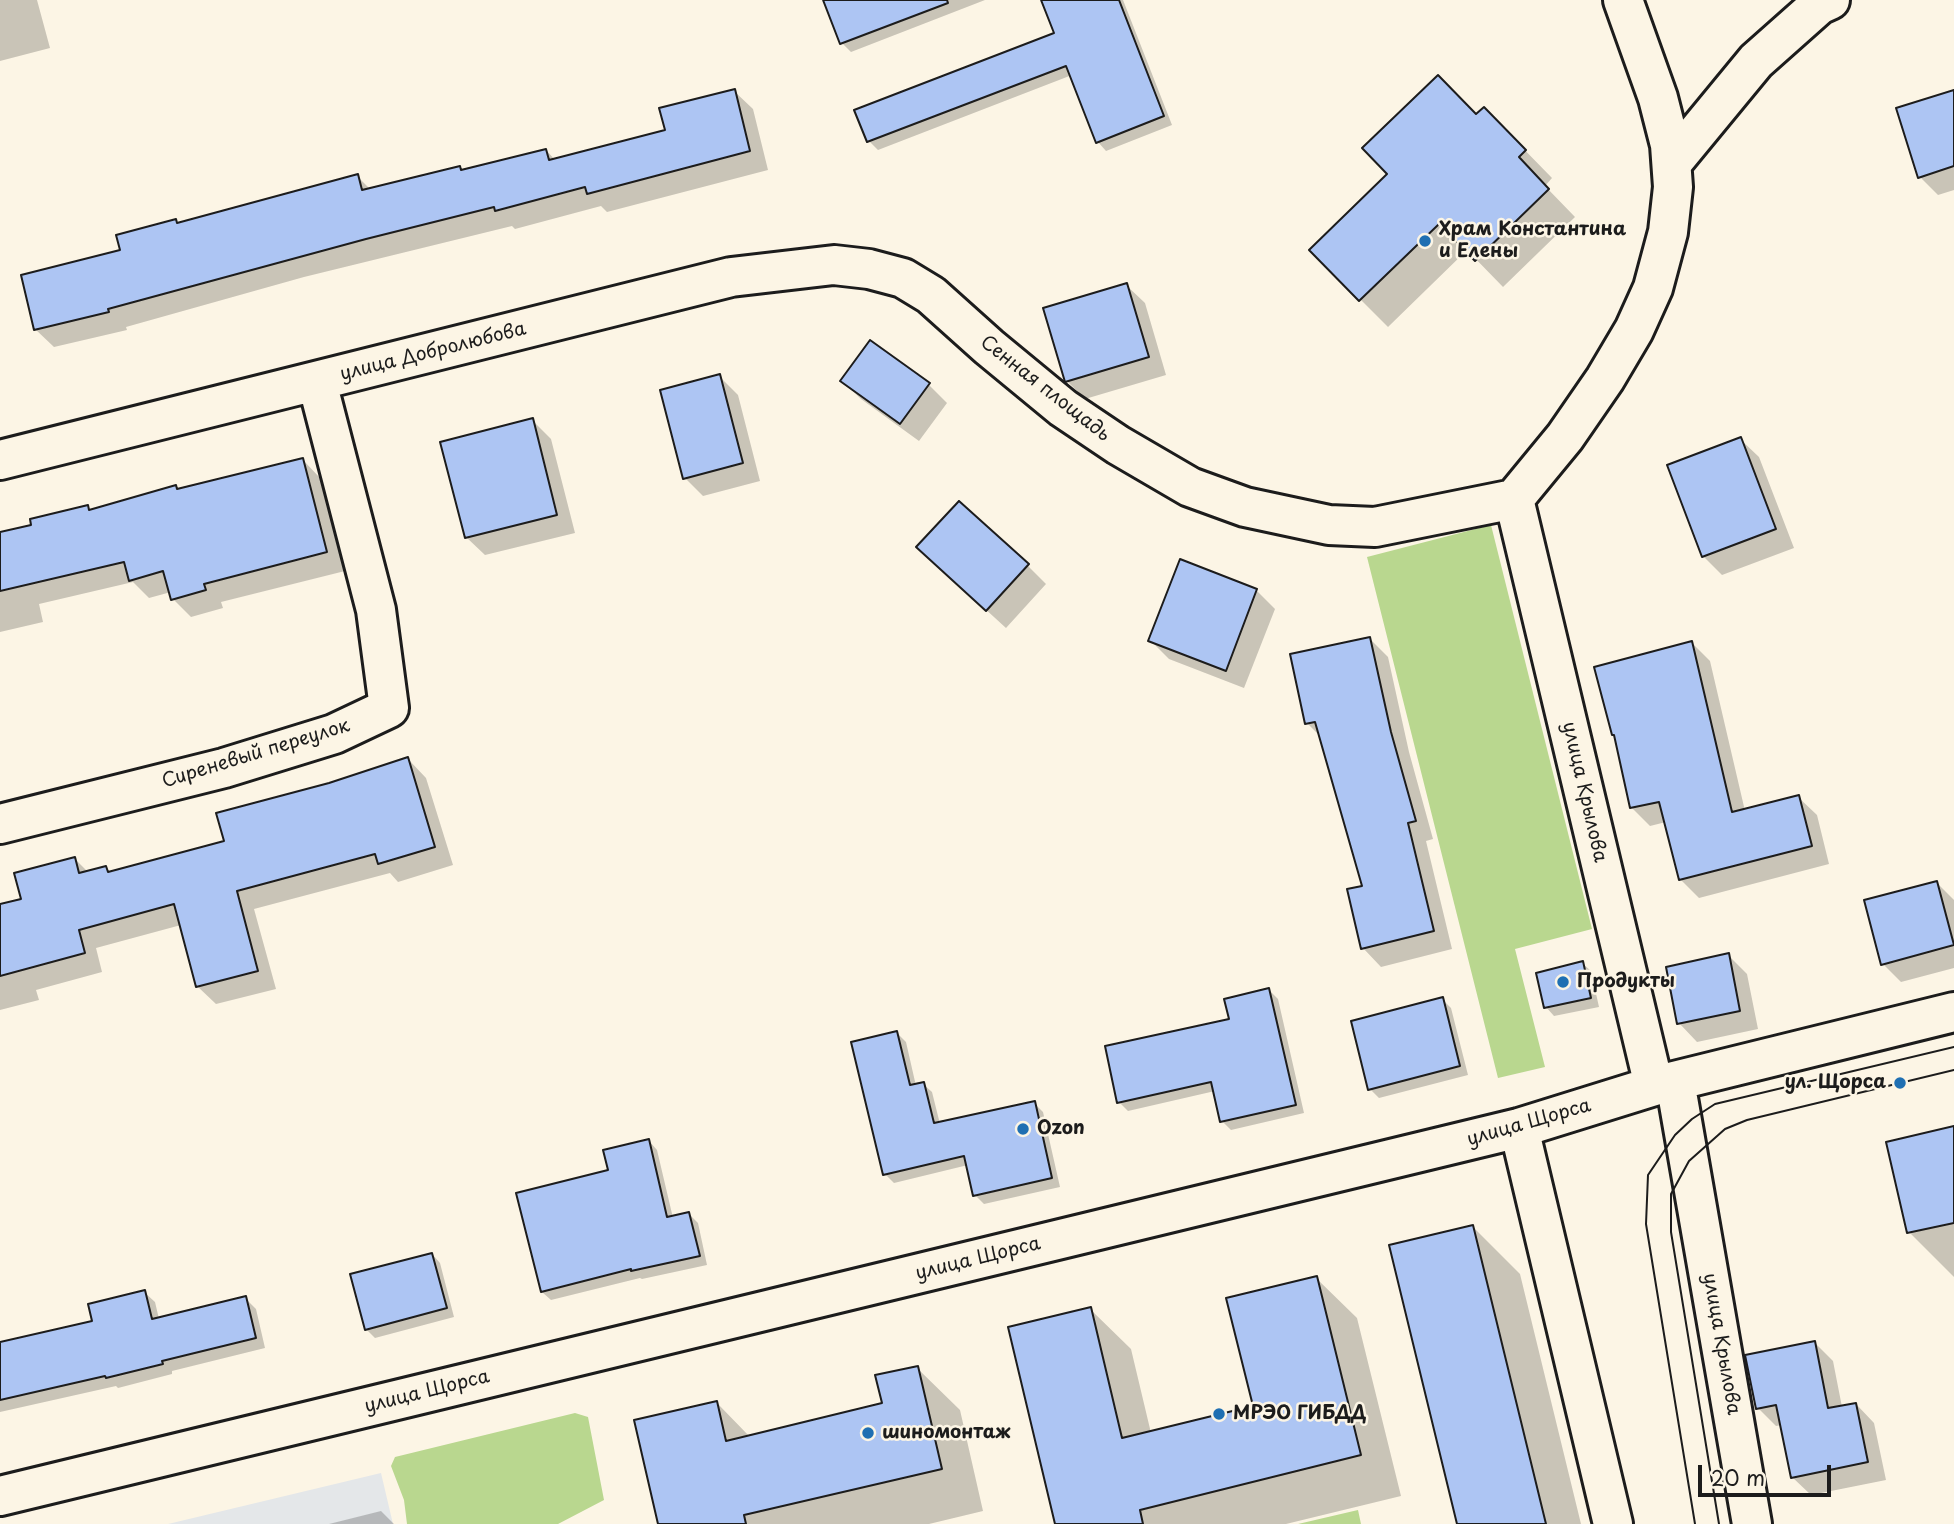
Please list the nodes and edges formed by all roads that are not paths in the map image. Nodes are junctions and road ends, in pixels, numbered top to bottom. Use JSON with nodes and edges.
{"nodes":[{"id":1,"x":1623,"y":0,"type":"edge"},
{"id":2,"x":1825,"y":3,"type":"edge"},
{"id":3,"x":1672,"y":163,"type":"junction"},
{"id":4,"x":869,"y":269,"type":"joint"},
{"id":5,"x":317,"y":382,"type":"junction"},
{"id":6,"x":0,"y":460,"type":"edge"},
{"id":7,"x":1514,"y":499,"type":"junction"},
{"id":8,"x":0,"y":824,"type":"edge"},
{"id":9,"x":1954,"y":1012,"type":"edge"},
{"id":10,"x":1665,"y":1084,"type":"junction"},
{"id":11,"x":1519,"y":1128,"type":"junction"},
{"id":12,"x":0,"y":1496,"type":"edge"},
{"id":13,"x":1613,"y":1524,"type":"edge"},
{"id":14,"x":1752,"y":1524,"type":"edge"}],
"edges":[{"from":1,"to":3,"type":"street"},
{"from":2,"to":3,"type":"street"},
{"from":3,"to":7,"type":"street"},
{"from":4,"to":5,"type":"street","name":"улица Добролюбова"},
{"from":4,"to":7,"type":"street","name":"Сенная площадь"},
{"from":5,"to":6,"type":"street","name":"улица Добролюбова"},
{"from":5,"to":8,"type":"street","name":"Сиреневый переулок"},
{"from":7,"to":10,"type":"street","name":"улица Крылова"},
{"from":9,"to":10,"type":"street","name":"улица Щорса"},
{"from":10,"to":11,"type":"street","name":"улица Щорса"},
{"from":10,"to":14,"type":"street","name":"улица Крылова"},
{"from":11,"to":12,"type":"street","name":"улица Щорса"},
{"from":11,"to":13,"type":"street"}]}
